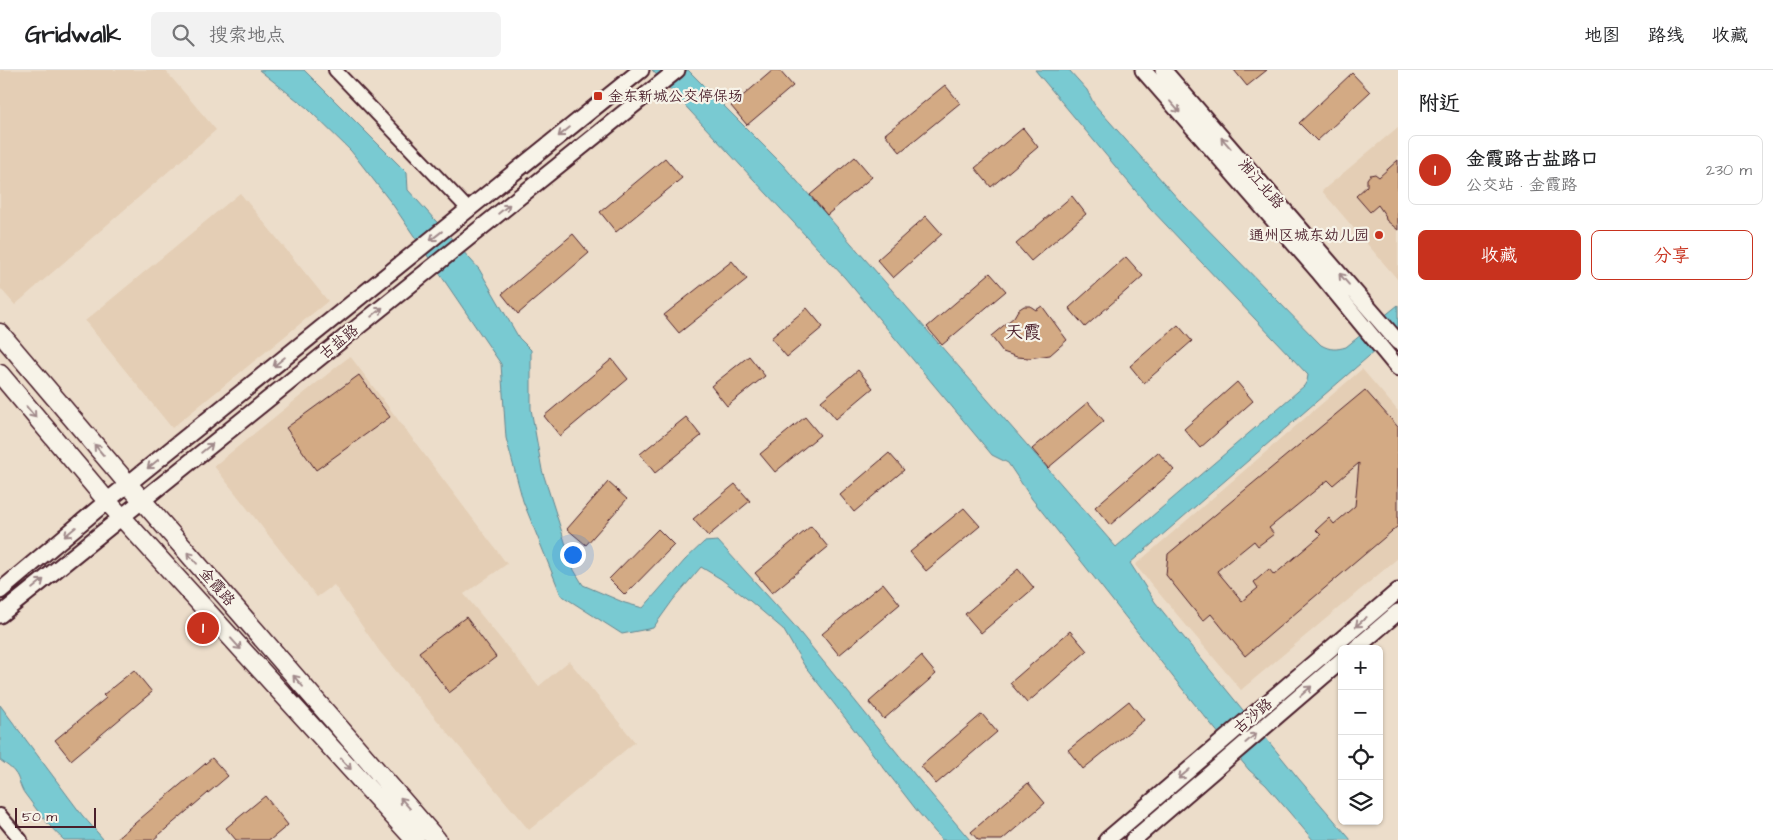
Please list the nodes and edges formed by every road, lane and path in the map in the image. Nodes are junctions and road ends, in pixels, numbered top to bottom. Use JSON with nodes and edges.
{"nodes":[{"id":1,"x":335,"y":70,"type":"edge"},
{"id":2,"x":677,"y":70,"type":"edge"},
{"id":3,"x":1144,"y":70,"type":"edge"},
{"id":4,"x":1164,"y":70,"type":"edge"},
{"id":5,"x":640,"y":71,"type":"edge"},
{"id":6,"x":468,"y":209,"type":"junction"},
{"id":7,"x":0,"y":333,"type":"edge"},
{"id":8,"x":1397,"y":341,"type":"edge"},
{"id":9,"x":1398,"y":368,"type":"edge"},
{"id":10,"x":0,"y":374,"type":"edge"},
{"id":11,"x":128,"y":484,"type":"junction"},
{"id":12,"x":142,"y":500,"type":"junction"},
{"id":13,"x":107,"y":501,"type":"junction"},
{"id":14,"x":122,"y":517,"type":"junction"},
{"id":15,"x":1398,"y":590,"type":"edge"},
{"id":16,"x":0,"y":591,"type":"edge"},
{"id":17,"x":1398,"y":612,"type":"edge"},
{"id":18,"x":0,"y":615,"type":"edge"},
{"id":19,"x":1360,"y":645,"type":"edge"},
{"id":20,"x":1338,"y":663,"type":"edge"},
{"id":21,"x":0,"y":815,"type":"edge"},
{"id":22,"x":20,"y":840,"type":"edge"},
{"id":23,"x":415,"y":840,"type":"edge"},
{"id":24,"x":437,"y":840,"type":"edge"},
{"id":25,"x":1107,"y":840,"type":"edge"},
{"id":26,"x":1133,"y":840,"type":"edge"}],
"edges":[{"from":1,"to":6,"type":"street"},
{"from":12,"to":2,"type":"street","name":"古盐路","one_way":true},
{"from":3,"to":9,"type":"street","one_way":true},
{"from":8,"to":4,"type":"street","name":"湘江北路","one_way":true},
{"from":5,"to":6,"type":"street","name":"古盐路","one_way":true},
{"from":6,"to":11,"type":"street","name":"古盐路","one_way":true},
{"from":11,"to":7,"type":"main road","name":"金霞路","one_way":true},
{"from":10,"to":13,"type":"main road","name":"金霞路","one_way":true},
{"from":11,"to":12,"type":"main road","name":"金霞路"},
{"from":11,"to":13,"type":"street","name":"古盐路"},
{"from":12,"to":14,"type":"street","name":"古盐路"},
{"from":24,"to":12,"type":"main road","name":"金霞路","one_way":true},
{"from":13,"to":14,"type":"main road","name":"金霞路"},
{"from":13,"to":16,"type":"street","name":"古盐路","one_way":true},
{"from":18,"to":14,"type":"street","name":"古盐路","one_way":true},
{"from":14,"to":23,"type":"main road","name":"金霞路","one_way":true},
{"from":15,"to":25,"type":"street","name":"古沙路","one_way":true},
{"from":17,"to":19,"type":"street"},
{"from":26,"to":20,"type":"street","name":"古沙路","one_way":true},
{"from":21,"to":22,"type":"street"}]}
